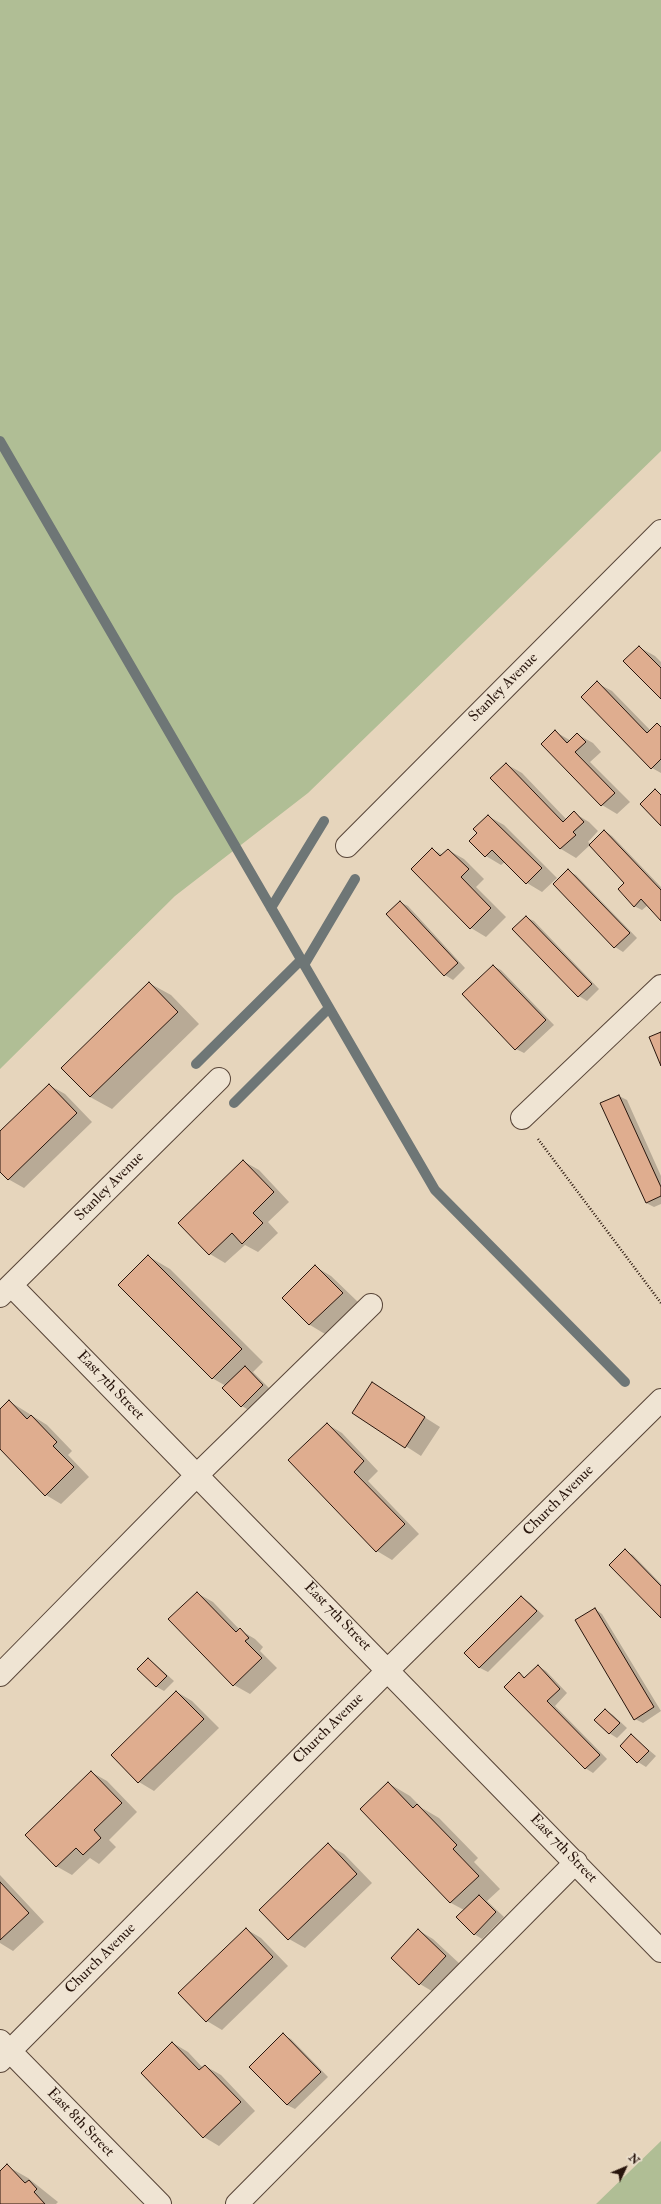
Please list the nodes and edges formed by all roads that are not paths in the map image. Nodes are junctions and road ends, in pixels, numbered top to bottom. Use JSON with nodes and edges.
{"nodes":[{"id":1,"x":661,"y":531,"type":"edge"},
{"id":2,"x":347,"y":846,"type":"dead end"},
{"id":3,"x":661,"y":986,"type":"edge"},
{"id":4,"x":219,"y":1079,"type":"dead end"},
{"id":5,"x":522,"y":1118,"type":"road end"},
{"id":6,"x":6,"y":1291,"type":"edge"},
{"id":7,"x":371,"y":1305,"type":"dead end"},
{"id":8,"x":661,"y":1400,"type":"edge"},
{"id":9,"x":197,"y":1475,"type":"junction"},
{"id":10,"x":388,"y":1670,"type":"junction"},
{"id":11,"x":0,"y":1675,"type":"edge"},
{"id":12,"x":576,"y":1862,"type":"junction"},
{"id":13,"x":661,"y":1950,"type":"edge"},
{"id":14,"x":3,"y":2051,"type":"edge"},
{"id":15,"x":160,"y":2204,"type":"edge"},
{"id":16,"x":237,"y":2204,"type":"edge"}],
"edges":[{"from":1,"to":2,"type":"street","name":"Stanley Avenue"},
{"from":3,"to":5,"type":"street"},
{"from":4,"to":6,"type":"street","name":"Stanley Avenue"},
{"from":6,"to":9,"type":"street","name":"East 7th Street"},
{"from":7,"to":9,"type":"street"},
{"from":8,"to":10,"type":"street","name":"Church Avenue"},
{"from":9,"to":10,"type":"street","name":"East 7th Street"},
{"from":9,"to":11,"type":"street"},
{"from":10,"to":12,"type":"street","name":"East 7th Street"},
{"from":10,"to":14,"type":"street","name":"Church Avenue"},
{"from":12,"to":13,"type":"street","name":"East 7th Street"},
{"from":12,"to":16,"type":"street"},
{"from":14,"to":15,"type":"street","name":"East 8th Street"}]}
